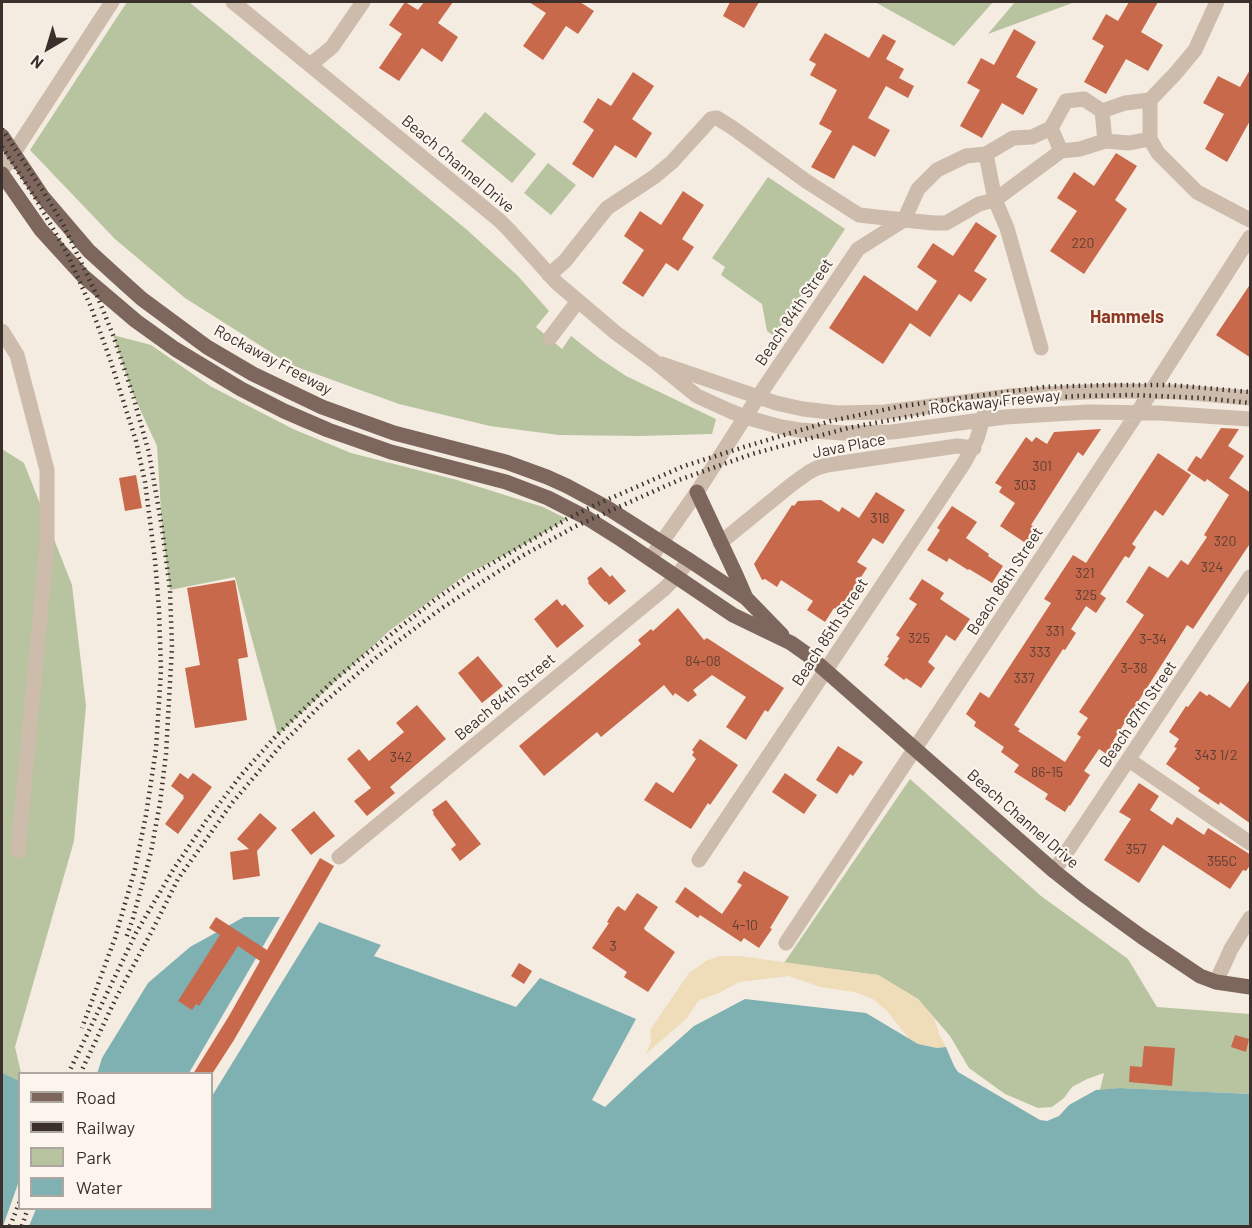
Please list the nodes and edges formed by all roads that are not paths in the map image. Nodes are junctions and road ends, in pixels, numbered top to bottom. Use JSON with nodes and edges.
{"nodes":[{"id":1,"x":112,"y":2,"type":"edge"},
{"id":2,"x":233,"y":2,"type":"edge"},
{"id":3,"x":363,"y":2,"type":"edge"},
{"id":4,"x":1217,"y":2,"type":"edge"},
{"id":5,"x":310,"y":65,"type":"junction"},
{"id":6,"x":1150,"y":100,"type":"junction"},
{"id":7,"x":1102,"y":111,"type":"junction"},
{"id":8,"x":1051,"y":128,"type":"junction"},
{"id":9,"x":2,"y":136,"type":"edge"},
{"id":10,"x":1150,"y":139,"type":"junction"},
{"id":11,"x":1105,"y":141,"type":"junction"},
{"id":12,"x":1061,"y":151,"type":"junction"},
{"id":13,"x":13,"y":154,"type":"junction"},
{"id":14,"x":986,"y":154,"type":"junction"},
{"id":15,"x":2,"y":173,"type":"edge"},
{"id":16,"x":995,"y":200,"type":"junction"},
{"id":17,"x":903,"y":220,"type":"junction"},
{"id":18,"x":1251,"y":220,"type":"edge"},
{"id":19,"x":1251,"y":237,"type":"edge"},
{"id":20,"x":549,"y":274,"type":"junction"},
{"id":21,"x":578,"y":301,"type":"junction"},
{"id":22,"x":2,"y":331,"type":"edge"},
{"id":23,"x":550,"y":338,"type":"dead end"},
{"id":24,"x":1041,"y":348,"type":"dead end"},
{"id":25,"x":654,"y":361,"type":"junction"},
{"id":26,"x":1151,"y":391,"type":"junction"},
{"id":27,"x":758,"y":398,"type":"junction"},
{"id":28,"x":1251,"y":398,"type":"edge"},
{"id":29,"x":988,"y":399,"type":"junction"},
{"id":30,"x":1138,"y":412,"type":"junction"},
{"id":31,"x":745,"y":417,"type":"junction"},
{"id":32,"x":984,"y":419,"type":"junction"},
{"id":33,"x":1251,"y":419,"type":"edge"},
{"id":34,"x":974,"y":448,"type":"junction"},
{"id":35,"x":697,"y":492,"type":"junction"},
{"id":36,"x":661,"y":543,"type":"junction"},
{"id":37,"x":720,"y":543,"type":"junction"},
{"id":38,"x":650,"y":559,"type":"junction"},
{"id":39,"x":689,"y":560,"type":"junction"},
{"id":40,"x":676,"y":577,"type":"junction"},
{"id":41,"x":1251,"y":577,"type":"edge"},
{"id":42,"x":746,"y":598,"type":"junction"},
{"id":43,"x":791,"y":643,"type":"junction"},
{"id":44,"x":826,"y":670,"type":"junction"},
{"id":45,"x":915,"y":749,"type":"junction"},
{"id":46,"x":1129,"y":760,"type":"junction"},
{"id":47,"x":1251,"y":843,"type":"edge"},
{"id":48,"x":18,"y":851,"type":"dead end"},
{"id":49,"x":339,"y":857,"type":"dead end"},
{"id":50,"x":699,"y":860,"type":"dead end"},
{"id":51,"x":1054,"y":871,"type":"junction"},
{"id":52,"x":1251,"y":918,"type":"edge"},
{"id":53,"x":786,"y":942,"type":"dead end"},
{"id":54,"x":1216,"y":982,"type":"junction"},
{"id":55,"x":1251,"y":987,"type":"edge"}],
"edges":[{"from":1,"to":13,"type":"street"},
{"from":2,"to":5,"type":"street","name":"Beach Channel Drive"},
{"from":3,"to":5,"type":"street"},
{"from":4,"to":6,"type":"street"},
{"from":5,"to":20,"type":"street","name":"Beach Channel Drive"},
{"from":6,"to":7,"type":"street"},
{"from":6,"to":10,"type":"street"},
{"from":7,"to":8,"type":"street"},
{"from":7,"to":11,"type":"street"},
{"from":8,"to":12,"type":"street"},
{"from":8,"to":14,"type":"street"},
{"from":9,"to":13,"type":"main road","name":"Rockaway Freeway"},
{"from":10,"to":11,"type":"street"},
{"from":10,"to":18,"type":"street"},
{"from":11,"to":12,"type":"street"},
{"from":12,"to":16,"type":"street"},
{"from":13,"to":15,"type":"street"},
{"from":13,"to":36,"type":"main road","name":"Rockaway Freeway"},
{"from":14,"to":16,"type":"street"},
{"from":14,"to":17,"type":"street"},
{"from":15,"to":38,"type":"main road"},
{"from":16,"to":17,"type":"street"},
{"from":16,"to":24,"type":"street"},
{"from":17,"to":20,"type":"street"},
{"from":17,"to":27,"type":"street","name":"Beach 84th Street"},
{"from":19,"to":26,"type":"street","name":"Beach 86th Street"},
{"from":20,"to":21,"type":"street","name":"Beach Channel Drive"},
{"from":21,"to":23,"type":"street"},
{"from":21,"to":25,"type":"street","name":"Beach Channel Drive"},
{"from":22,"to":48,"type":"street"},
{"from":25,"to":27,"type":"street","name":"Beach Channel Drive"},
{"from":25,"to":31,"type":"street","name":"Beach Channel Drive"},
{"from":26,"to":28,"type":"street","name":"Rockaway Freeway"},
{"from":26,"to":29,"type":"street","name":"Rockaway Freeway"},
{"from":26,"to":30,"type":"street","name":"Beach 86th Street"},
{"from":27,"to":29,"type":"street","name":"Rockaway Freeway"},
{"from":27,"to":31,"type":"street","name":"Beach 84th Street"},
{"from":29,"to":32,"type":"street","name":"Beach 85th Street"},
{"from":30,"to":32,"type":"street","name":"Rockaway Freeway"},
{"from":30,"to":33,"type":"street","name":"Rockaway Freeway"},
{"from":30,"to":45,"type":"street","name":"Beach 86th Street"},
{"from":31,"to":32,"type":"street","name":"Rockaway Freeway"},
{"from":31,"to":35,"type":"street","name":"Beach 84th Street"},
{"from":32,"to":34,"type":"street","name":"Beach 85th Street"},
{"from":34,"to":37,"type":"street","name":"Java Place"},
{"from":34,"to":44,"type":"street","name":"Beach 85th Street"},
{"from":35,"to":36,"type":"street","name":"Beach 84th Street"},
{"from":35,"to":37,"type":"main road"},
{"from":36,"to":38,"type":"street","name":"Beach 84th Street"},
{"from":36,"to":39,"type":"main road","name":"Beach Channel Drive"},
{"from":37,"to":42,"type":"main road"},
{"from":38,"to":40,"type":"main road","name":"Beach Channel Drive"},
{"from":39,"to":40,"type":"street","name":"Beach 84th Street"},
{"from":39,"to":42,"type":"main road","name":"Beach Channel Drive"},
{"from":40,"to":43,"type":"main road","name":"Beach Channel Drive"},
{"from":40,"to":49,"type":"street","name":"Beach 84th Street"},
{"from":41,"to":46,"type":"street","name":"Beach 87th Street"},
{"from":42,"to":43,"type":"main road","name":"Beach Channel Drive"},
{"from":43,"to":44,"type":"main road","name":"Beach Channel Drive"},
{"from":44,"to":45,"type":"main road","name":"Beach Channel Drive"},
{"from":44,"to":50,"type":"street","name":"Beach 85th Street"},
{"from":45,"to":51,"type":"main road","name":"Beach Channel Drive"},
{"from":45,"to":53,"type":"street","name":"Beach 86th Street"},
{"from":46,"to":47,"type":"street"},
{"from":46,"to":51,"type":"street","name":"Beach 87th Street"},
{"from":51,"to":54,"type":"main road","name":"Beach Channel Drive"},
{"from":52,"to":54,"type":"street"},
{"from":54,"to":55,"type":"main road","name":"Beach Channel Drive"}]}
